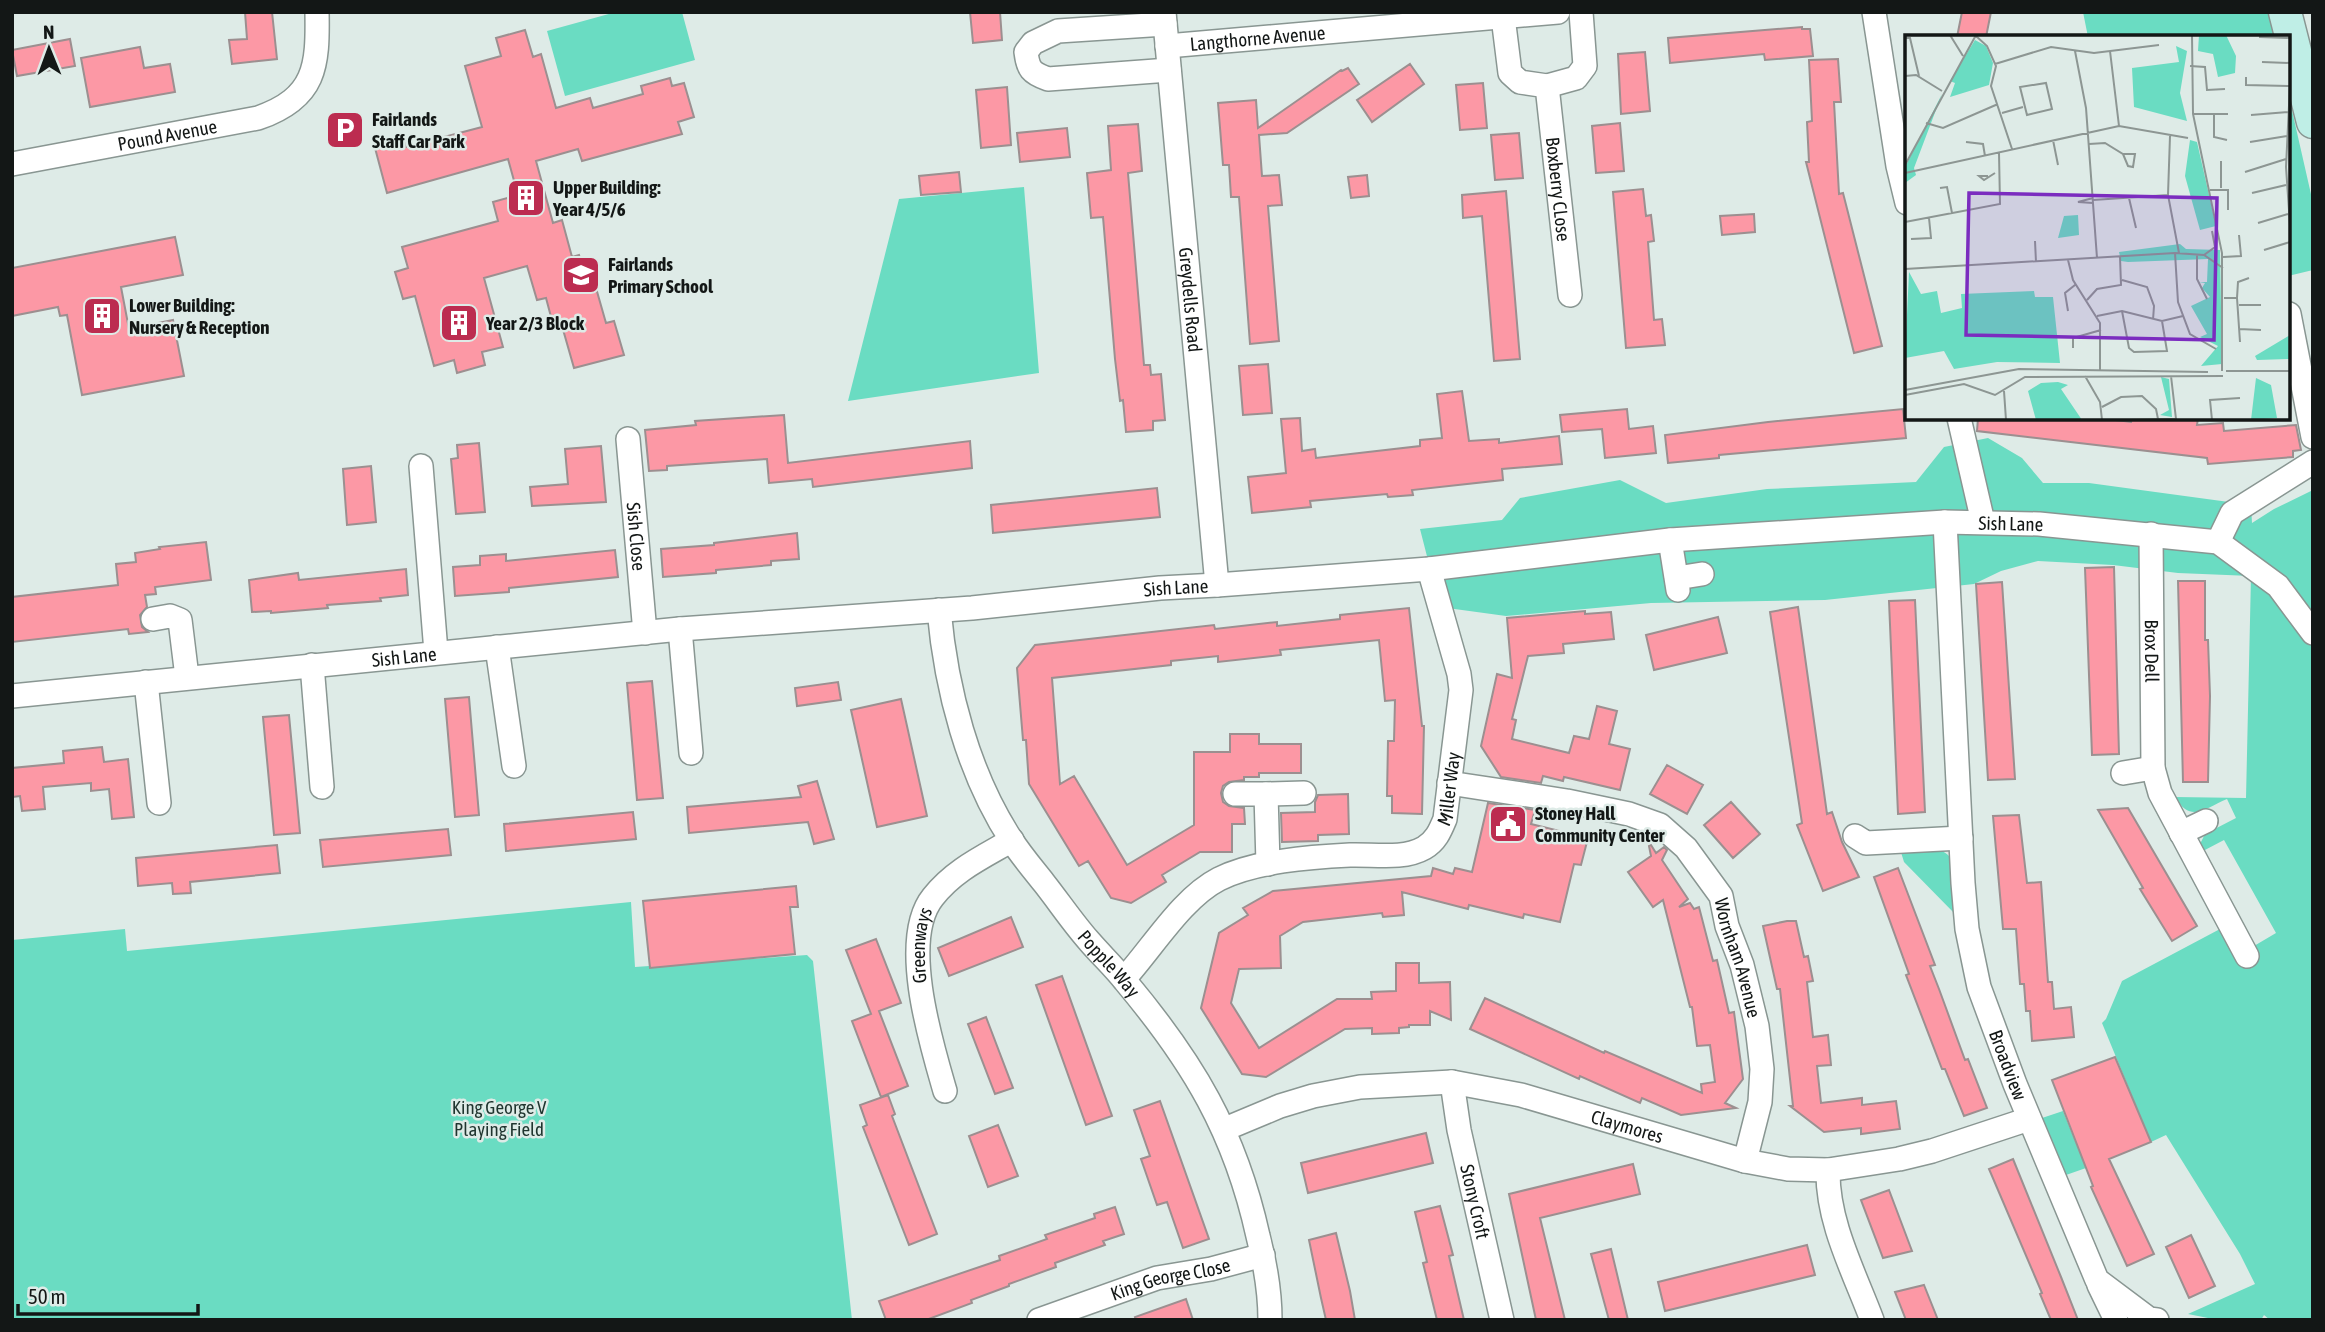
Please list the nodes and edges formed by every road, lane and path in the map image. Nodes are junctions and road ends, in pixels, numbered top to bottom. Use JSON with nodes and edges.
{"nodes":[{"id":1,"x":317,"y":12,"type":"edge"},
{"id":2,"x":1558,"y":12,"type":"edge"},
{"id":3,"x":1581,"y":12,"type":"edge"},
{"id":4,"x":1874,"y":12,"type":"edge"},
{"id":5,"x":2285,"y":12,"type":"edge"},
{"id":6,"x":1503,"y":17,"type":"junction"},
{"id":7,"x":1166,"y":28,"type":"edge"},
{"id":8,"x":1170,"y":70,"type":"junction"},
{"id":9,"x":1547,"y":86,"type":"junction"},
{"id":10,"x":2313,"y":122,"type":"edge"},
{"id":11,"x":12,"y":164,"type":"edge"},
{"id":12,"x":1905,"y":195,"type":"edge"},
{"id":13,"x":1570,"y":295,"type":"dead end"},
{"id":14,"x":2290,"y":319,"type":"edge"},
{"id":15,"x":1959,"y":420,"type":"edge"},
{"id":16,"x":2313,"y":437,"type":"edge"},
{"id":17,"x":628,"y":439,"type":"dead end"},
{"id":18,"x":2313,"y":462,"type":"edge"},
{"id":19,"x":421,"y":466,"type":"dead end"},
{"id":20,"x":1945,"y":522,"type":"junction"},
{"id":21,"x":1983,"y":522,"type":"junction"},
{"id":22,"x":2151,"y":534,"type":"junction"},
{"id":23,"x":1670,"y":540,"type":"junction"},
{"id":24,"x":2218,"y":542,"type":"junction"},
{"id":25,"x":1429,"y":569,"type":"junction"},
{"id":26,"x":1702,"y":574,"type":"dead end"},
{"id":27,"x":1217,"y":585,"type":"junction"},
{"id":28,"x":939,"y":610,"type":"junction"},
{"id":29,"x":153,"y":619,"type":"dead end"},
{"id":30,"x":680,"y":629,"type":"junction"},
{"id":31,"x":2313,"y":632,"type":"edge"},
{"id":32,"x":645,"y":633,"type":"junction"},
{"id":33,"x":497,"y":647,"type":"junction"},
{"id":34,"x":436,"y":652,"type":"junction"},
{"id":35,"x":312,"y":665,"type":"junction"},
{"id":36,"x":187,"y":677,"type":"junction"},
{"id":37,"x":146,"y":682,"type":"junction"},
{"id":38,"x":12,"y":696,"type":"edge"},
{"id":39,"x":691,"y":753,"type":"dead end"},
{"id":40,"x":514,"y":766,"type":"dead end"},
{"id":41,"x":2152,"y":768,"type":"junction"},
{"id":42,"x":2123,"y":773,"type":"dead end"},
{"id":43,"x":1449,"y":783,"type":"junction"},
{"id":44,"x":323,"y":787,"type":"dead end"},
{"id":45,"x":1304,"y":793,"type":"dead end"},
{"id":46,"x":1235,"y":794,"type":"dead end"},
{"id":47,"x":1266,"y":794,"type":"junction"},
{"id":48,"x":159,"y":803,"type":"dead end"},
{"id":49,"x":2206,"y":821,"type":"dead end"},
{"id":50,"x":2181,"y":833,"type":"junction"},
{"id":51,"x":1855,"y":836,"type":"dead end"},
{"id":52,"x":1961,"y":838,"type":"junction"},
{"id":53,"x":1012,"y":840,"type":"junction"},
{"id":54,"x":1268,"y":864,"type":"junction"},
{"id":55,"x":2247,"y":956,"type":"dead end"},
{"id":56,"x":1124,"y":979,"type":"junction"},
{"id":57,"x":1452,"y":1083,"type":"junction"},
{"id":58,"x":945,"y":1091,"type":"dead end"},
{"id":59,"x":2029,"y":1119,"type":"junction"},
{"id":60,"x":1225,"y":1129,"type":"junction"},
{"id":61,"x":1745,"y":1161,"type":"junction"},
{"id":62,"x":1828,"y":1170,"type":"junction"},
{"id":63,"x":1263,"y":1255,"type":"junction"},
{"id":64,"x":2097,"y":1280,"type":"junction"},
{"id":65,"x":1039,"y":1320,"type":"edge"},
{"id":66,"x":1270,"y":1320,"type":"edge"},
{"id":67,"x":1502,"y":1320,"type":"edge"},
{"id":68,"x":1872,"y":1320,"type":"edge"},
{"id":69,"x":2116,"y":1320,"type":"edge"},
{"id":70,"x":2157,"y":1320,"type":"edge"}],
"edges":[{"from":1,"to":11,"type":"street","name":"Pound Avenue"},
{"from":2,"to":6,"type":"street","name":"Langthorne Avenue"},
{"from":3,"to":9,"type":"street"},
{"from":4,"to":12,"type":"street"},
{"from":5,"to":10,"type":"street"},
{"from":6,"to":7,"type":"street","name":"Langthorne Avenue"},
{"from":6,"to":9,"type":"street"},
{"from":7,"to":8,"type":"street","name":"Greydells Road"},
{"from":7,"to":8,"type":"street","name":"Langthorne Avenue"},
{"from":8,"to":27,"type":"street","name":"Greydells Road"},
{"from":9,"to":13,"type":"street","name":"Boxberry CLose"},
{"from":14,"to":16,"type":"street"},
{"from":15,"to":21,"type":"street"},
{"from":17,"to":32,"type":"street","name":"Sish Close"},
{"from":18,"to":24,"type":"street"},
{"from":19,"to":34,"type":"street"},
{"from":20,"to":21,"type":"street","name":"Sish Lane"},
{"from":20,"to":23,"type":"street","name":"Sish Lane"},
{"from":20,"to":52,"type":"street","name":"Broadview"},
{"from":21,"to":22,"type":"street","name":"Sish Lane"},
{"from":22,"to":24,"type":"street","name":"Sish Lane"},
{"from":22,"to":41,"type":"street","name":"Brox Dell"},
{"from":23,"to":25,"type":"street","name":"Sish Lane"},
{"from":23,"to":26,"type":"street"},
{"from":24,"to":31,"type":"street","name":"Sish Lane"},
{"from":25,"to":27,"type":"street","name":"Sish Lane"},
{"from":25,"to":43,"type":"street","name":"Miller Way"},
{"from":27,"to":28,"type":"street","name":"Sish Lane"},
{"from":28,"to":30,"type":"street","name":"Sish Lane"},
{"from":28,"to":53,"type":"street","name":"Popple Way"},
{"from":29,"to":36,"type":"street"},
{"from":30,"to":32,"type":"street","name":"Sish Lane"},
{"from":30,"to":39,"type":"street"},
{"from":32,"to":33,"type":"street","name":"Sish Lane"},
{"from":33,"to":34,"type":"street","name":"Sish Lane"},
{"from":33,"to":40,"type":"street"},
{"from":34,"to":35,"type":"street","name":"Sish Lane"},
{"from":35,"to":36,"type":"street","name":"Sish Lane"},
{"from":35,"to":44,"type":"street"},
{"from":36,"to":37,"type":"street","name":"Sish Lane"},
{"from":37,"to":38,"type":"street","name":"Sish Lane"},
{"from":37,"to":48,"type":"street"},
{"from":41,"to":42,"type":"street"},
{"from":41,"to":50,"type":"street","name":"Brox Dell"},
{"from":43,"to":54,"type":"street","name":"Miller Way"},
{"from":43,"to":61,"type":"street","name":"Wornham Avenue"},
{"from":45,"to":47,"type":"street"},
{"from":46,"to":47,"type":"street"},
{"from":47,"to":54,"type":"street"},
{"from":49,"to":50,"type":"street"},
{"from":50,"to":55,"type":"street","name":"Brox Dell"},
{"from":51,"to":52,"type":"street"},
{"from":52,"to":59,"type":"street","name":"Broadview"},
{"from":53,"to":56,"type":"street","name":"Popple Way"},
{"from":53,"to":58,"type":"street","name":"Greenways"},
{"from":54,"to":56,"type":"street","name":"Miller Way"},
{"from":56,"to":60,"type":"street","name":"Popple Way"},
{"from":57,"to":60,"type":"street","name":"Claymores"},
{"from":57,"to":61,"type":"street","name":"Claymores"},
{"from":57,"to":67,"type":"street","name":"Stony Croft"},
{"from":59,"to":62,"type":"street","name":"Claymores"},
{"from":59,"to":64,"type":"street","name":"Broadview"},
{"from":60,"to":63,"type":"street","name":"Popple Way"},
{"from":61,"to":62,"type":"street","name":"Claymores"},
{"from":62,"to":68,"type":"street"},
{"from":63,"to":65,"type":"street","name":"King George Close"},
{"from":63,"to":66,"type":"street","name":"Popple Way"},
{"from":64,"to":69,"type":"street","name":"Broadview"},
{"from":64,"to":70,"type":"street"}]}
